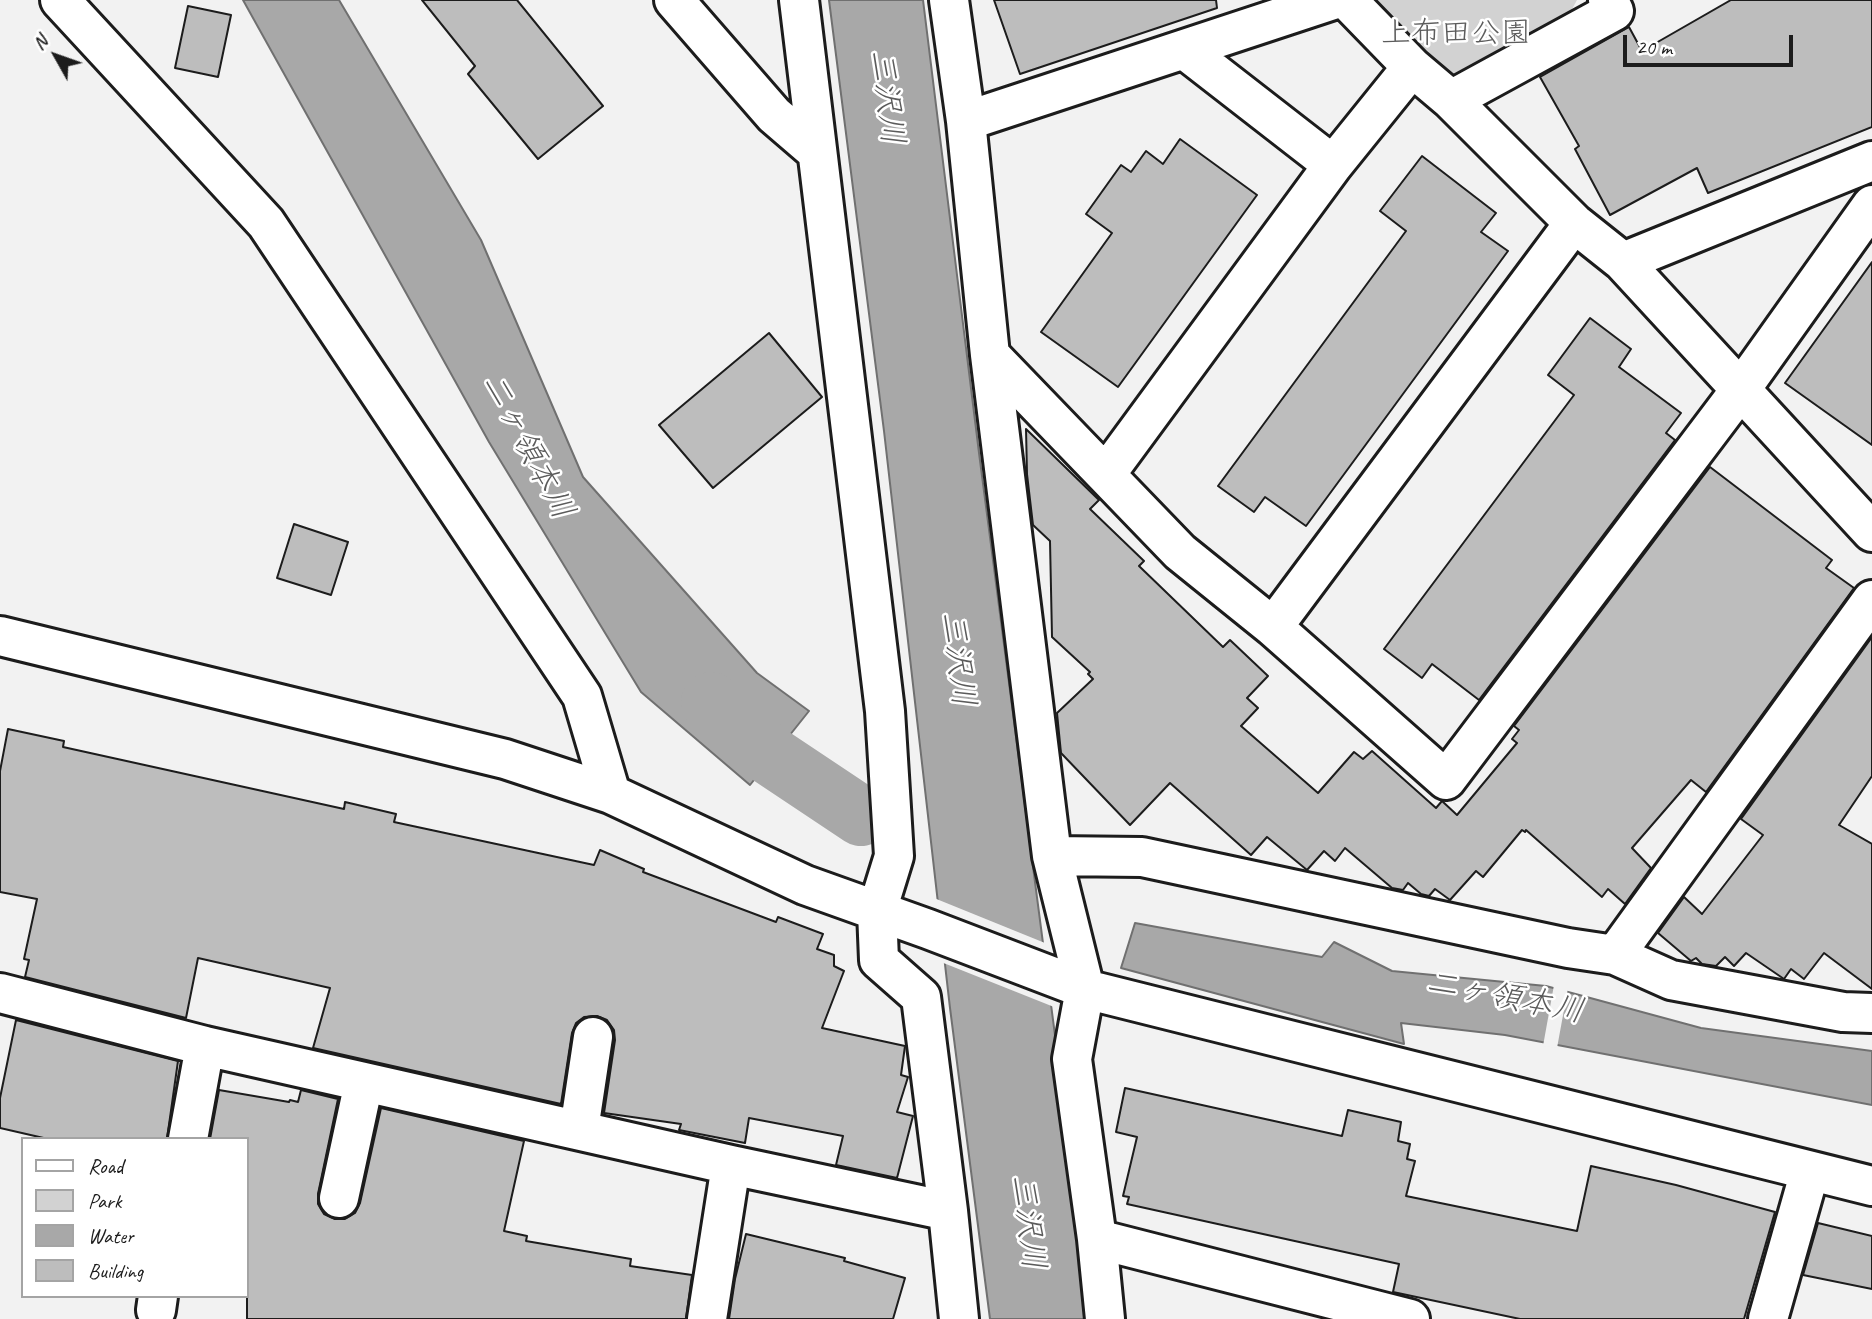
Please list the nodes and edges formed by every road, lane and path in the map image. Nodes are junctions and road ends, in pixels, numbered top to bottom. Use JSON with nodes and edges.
{"nodes":[{"id":1,"x":60,"y":0,"type":"edge"},
{"id":2,"x":674,"y":0,"type":"edge"},
{"id":3,"x":799,"y":0,"type":"edge"},
{"id":4,"x":949,"y":0,"type":"edge"},
{"id":5,"x":1332,"y":0,"type":"edge"},
{"id":6,"x":1347,"y":0,"type":"edge"},
{"id":7,"x":1608,"y":0,"type":"edge"},
{"id":8,"x":1185,"y":50,"type":"junction"},
{"id":9,"x":1412,"y":67,"type":"junction"},
{"id":10,"x":1451,"y":100,"type":"junction"},
{"id":11,"x":966,"y":121,"type":"junction"},
{"id":12,"x":817,"y":152,"type":"junction"},
{"id":13,"x":1872,"y":161,"type":"edge"},
{"id":14,"x":1333,"y":165,"type":"junction"},
{"id":15,"x":1872,"y":205,"type":"edge"},
{"id":16,"x":1574,"y":223,"type":"junction"},
{"id":17,"x":1623,"y":262,"type":"junction"},
{"id":18,"x":990,"y":355,"type":"junction"},
{"id":19,"x":1741,"y":389,"type":"junction"},
{"id":20,"x":1107,"y":474,"type":"junction"},
{"id":21,"x":1872,"y":533,"type":"edge"},
{"id":22,"x":1872,"y":600,"type":"edge"},
{"id":23,"x":1273,"y":627,"type":"junction"},
{"id":24,"x":0,"y":636,"type":"edge"},
{"id":25,"x":611,"y":794,"type":"junction"},
{"id":26,"x":1052,"y":856,"type":"junction"},
{"id":27,"x":877,"y":911,"type":"junction"},
{"id":28,"x":1615,"y":955,"type":"junction"},
{"id":29,"x":1072,"y":983,"type":"junction"},
{"id":30,"x":0,"y":993,"type":"edge"},
{"id":31,"x":1872,"y":1013,"type":"edge"},
{"id":32,"x":593,"y":1037,"type":"dead end"},
{"id":33,"x":205,"y":1046,"type":"junction"},
{"id":34,"x":364,"y":1082,"type":"junction"},
{"id":35,"x":579,"y":1130,"type":"junction"},
{"id":36,"x":188,"y":1137,"type":"edge"},
{"id":37,"x":731,"y":1165,"type":"junction"},
{"id":38,"x":1810,"y":1171,"type":"junction"},
{"id":39,"x":1872,"y":1186,"type":"edge"},
{"id":40,"x":339,"y":1198,"type":"dead end"},
{"id":41,"x":948,"y":1211,"type":"junction"},
{"id":42,"x":1097,"y":1239,"type":"junction"},
{"id":43,"x":707,"y":1319,"type":"edge"},
{"id":44,"x":959,"y":1319,"type":"edge"},
{"id":45,"x":1105,"y":1319,"type":"edge"},
{"id":46,"x":1410,"y":1319,"type":"edge"},
{"id":47,"x":1768,"y":1319,"type":"edge"}],
"edges":[{"from":1,"to":25,"type":"street"},
{"from":2,"to":12,"type":"street"},
{"from":3,"to":12,"type":"street"},
{"from":4,"to":11,"type":"street"},
{"from":5,"to":8,"type":"street"},
{"from":6,"to":9,"type":"street"},
{"from":7,"to":10,"type":"street"},
{"from":8,"to":11,"type":"street"},
{"from":8,"to":14,"type":"street"},
{"from":9,"to":10,"type":"street"},
{"from":9,"to":14,"type":"street"},
{"from":10,"to":16,"type":"street"},
{"from":11,"to":18,"type":"street"},
{"from":12,"to":27,"type":"street"},
{"from":13,"to":17,"type":"street"},
{"from":14,"to":20,"type":"street"},
{"from":15,"to":19,"type":"street"},
{"from":16,"to":17,"type":"street"},
{"from":16,"to":23,"type":"street"},
{"from":17,"to":19,"type":"street"},
{"from":18,"to":20,"type":"street"},
{"from":18,"to":26,"type":"street"},
{"from":19,"to":21,"type":"street"},
{"from":19,"to":23,"type":"street"},
{"from":20,"to":23,"type":"street"},
{"from":22,"to":28,"type":"street"},
{"from":24,"to":25,"type":"street"},
{"from":25,"to":27,"type":"street"},
{"from":26,"to":28,"type":"street"},
{"from":26,"to":29,"type":"street"},
{"from":27,"to":29,"type":"street"},
{"from":27,"to":41,"type":"street"},
{"from":28,"to":31,"type":"street"},
{"from":29,"to":38,"type":"street"},
{"from":29,"to":42,"type":"street"},
{"from":30,"to":33,"type":"street"},
{"from":32,"to":35,"type":"street"},
{"from":33,"to":34,"type":"street"},
{"from":33,"to":36,"type":"street"},
{"from":34,"to":35,"type":"street"},
{"from":34,"to":40,"type":"street"},
{"from":35,"to":37,"type":"street"},
{"from":37,"to":41,"type":"street"},
{"from":37,"to":43,"type":"street"},
{"from":38,"to":39,"type":"street"},
{"from":38,"to":47,"type":"street"},
{"from":41,"to":44,"type":"street"},
{"from":42,"to":45,"type":"street"},
{"from":42,"to":46,"type":"street"}]}
